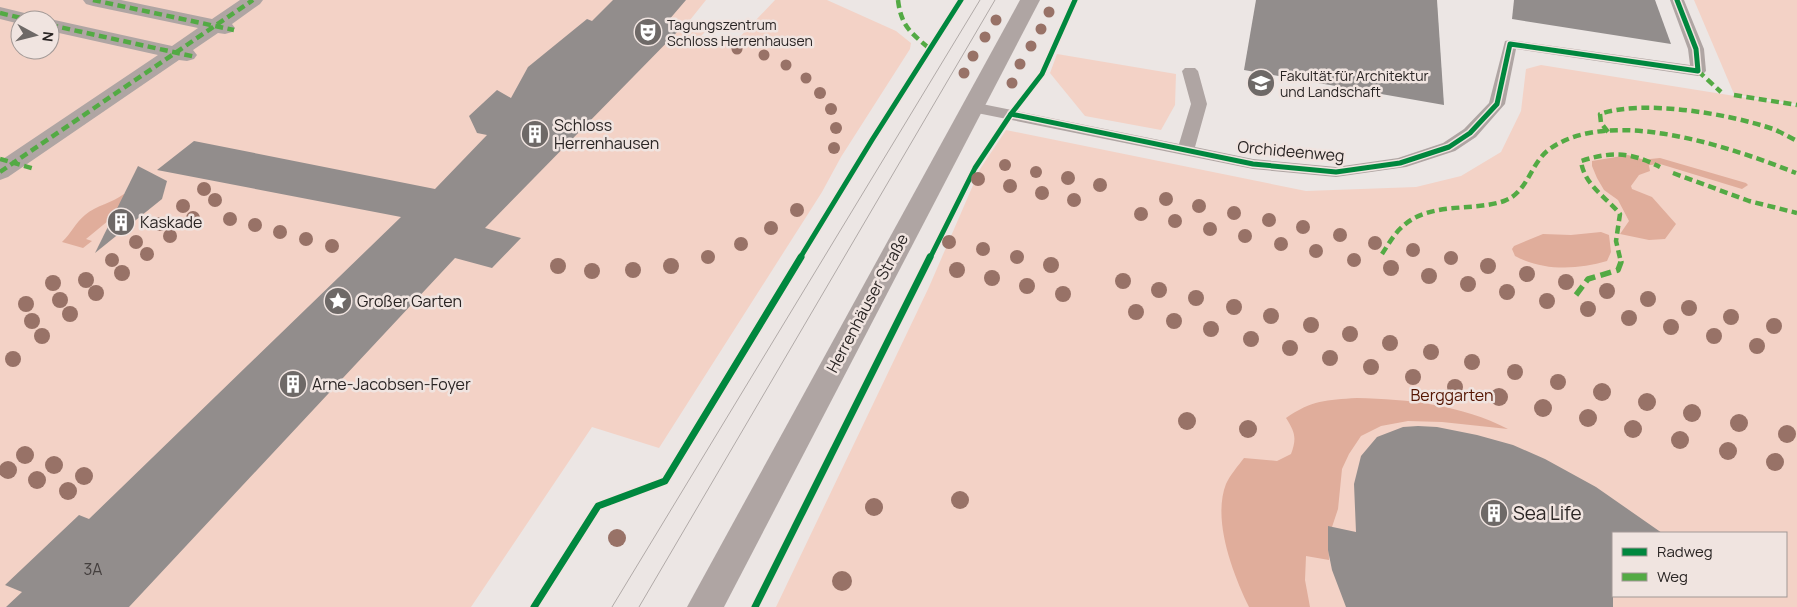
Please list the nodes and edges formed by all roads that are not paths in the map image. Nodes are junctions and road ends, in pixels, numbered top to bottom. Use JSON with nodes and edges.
{"nodes":[{"id":1,"x":93,"y":0,"type":"edge"},
{"id":2,"x":253,"y":0,"type":"edge"},
{"id":3,"x":1030,"y":0,"type":"edge"},
{"id":4,"x":1677,"y":0,"type":"edge"},
{"id":5,"x":60,"y":27,"type":"edge"},
{"id":6,"x":224,"y":28,"type":"junction"},
{"id":7,"x":185,"y":55,"type":"junction"},
{"id":8,"x":1190,"y":71,"type":"dead end"},
{"id":9,"x":972,"y":107,"type":"junction"},
{"id":10,"x":1186,"y":150,"type":"junction"},
{"id":11,"x":12,"y":165,"type":"edge"},
{"id":12,"x":705,"y":607,"type":"edge"}],
"edges":[{"from":1,"to":6,"type":"street"},
{"from":2,"to":6,"type":"street"},
{"from":3,"to":9,"type":"street","name":"Herrenhäuser Straße"},
{"from":4,"to":10,"type":"lane","name":"Orchideenweg"},
{"from":5,"to":7,"type":"street"},
{"from":6,"to":7,"type":"street"},
{"from":7,"to":11,"type":"street"},
{"from":8,"to":10,"type":"lane"},
{"from":9,"to":10,"type":"lane","name":"Orchideenweg"},
{"from":9,"to":12,"type":"street","name":"Herrenhäuser Straße"}]}
